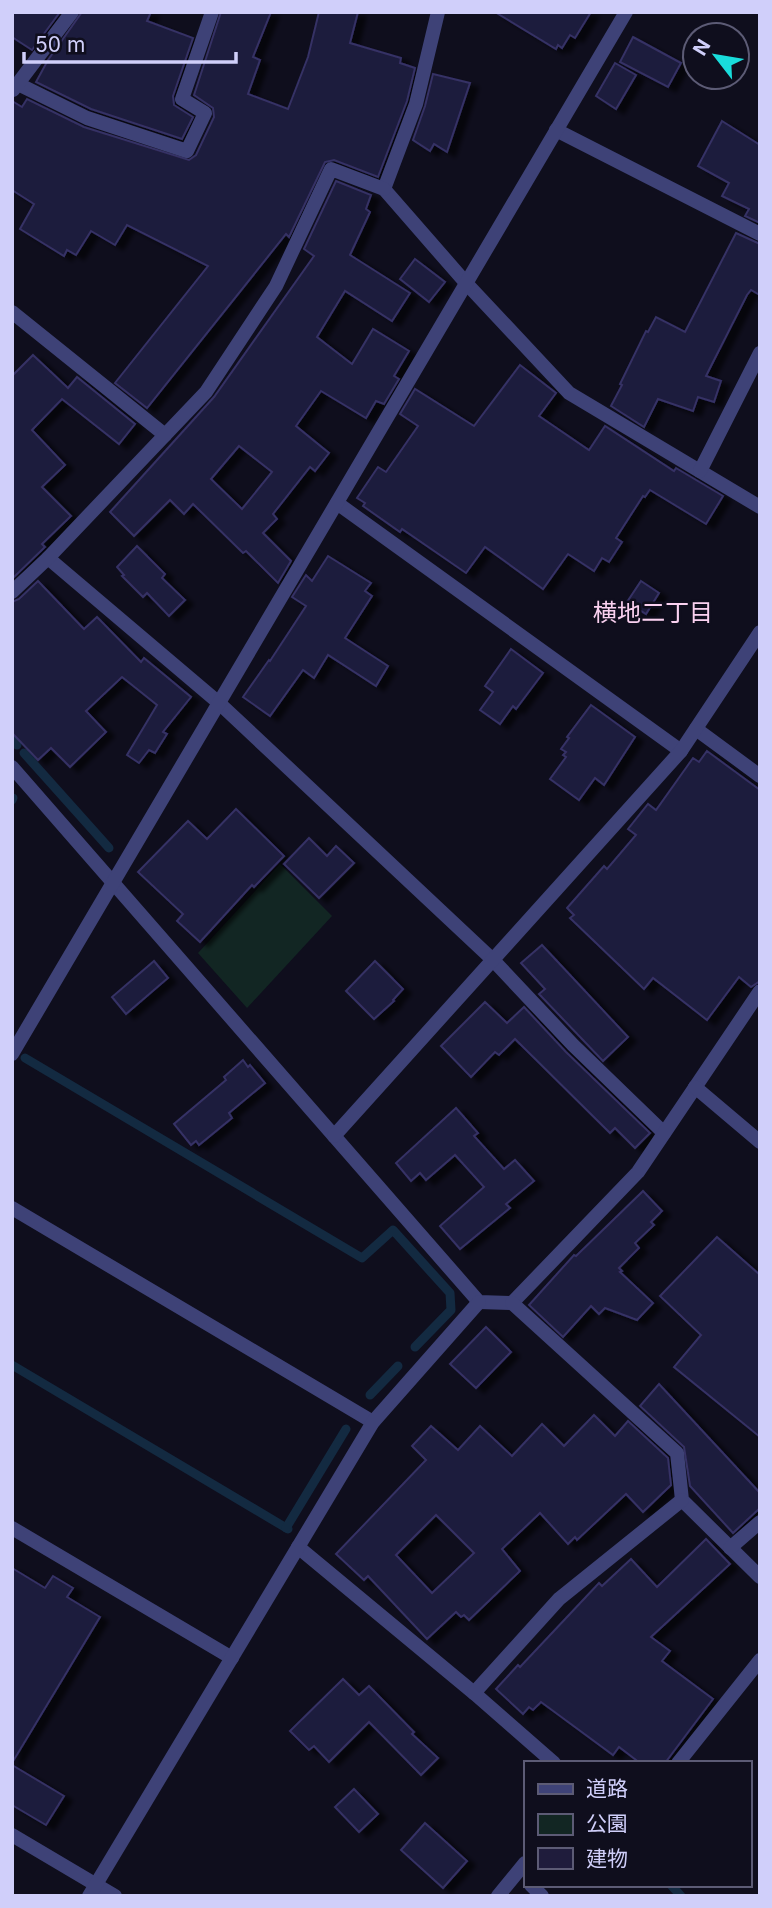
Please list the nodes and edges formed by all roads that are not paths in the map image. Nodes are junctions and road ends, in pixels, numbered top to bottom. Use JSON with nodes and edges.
{"nodes":[{"id":1,"x":72,"y":12,"type":"edge"},
{"id":2,"x":212,"y":12,"type":"edge"},
{"id":3,"x":438,"y":12,"type":"edge"},
{"id":4,"x":625,"y":12,"type":"edge"},
{"id":5,"x":15,"y":87,"type":"edge"},
{"id":6,"x":556,"y":130,"type":"junction"},
{"id":7,"x":384,"y":189,"type":"junction"},
{"id":8,"x":760,"y":234,"type":"edge"},
{"id":9,"x":466,"y":283,"type":"junction"},
{"id":10,"x":12,"y":312,"type":"edge"},
{"id":11,"x":760,"y":354,"type":"edge"},
{"id":12,"x":165,"y":435,"type":"junction"},
{"id":13,"x":700,"y":471,"type":"junction"},
{"id":14,"x":337,"y":503,"type":"junction"},
{"id":15,"x":760,"y":507,"type":"edge"},
{"id":16,"x":48,"y":558,"type":"junction"},
{"id":17,"x":12,"y":592,"type":"edge"},
{"id":18,"x":760,"y":632,"type":"edge"},
{"id":19,"x":219,"y":703,"type":"junction"},
{"id":20,"x":696,"y":729,"type":"junction"},
{"id":21,"x":681,"y":751,"type":"junction"},
{"id":22,"x":12,"y":767,"type":"edge"},
{"id":23,"x":760,"y":776,"type":"edge"},
{"id":24,"x":114,"y":883,"type":"junction"},
{"id":25,"x":493,"y":960,"type":"junction"},
{"id":26,"x":760,"y":991,"type":"edge"},
{"id":27,"x":12,"y":1054,"type":"edge"},
{"id":28,"x":695,"y":1087,"type":"junction"},
{"id":29,"x":663,"y":1133,"type":"junction"},
{"id":30,"x":334,"y":1136,"type":"junction"},
{"id":31,"x":760,"y":1142,"type":"edge"},
{"id":32,"x":12,"y":1208,"type":"edge"},
{"id":33,"x":479,"y":1302,"type":"junction"},
{"id":34,"x":512,"y":1303,"type":"junction"},
{"id":35,"x":373,"y":1422,"type":"junction"},
{"id":36,"x":682,"y":1500,"type":"junction"},
{"id":37,"x":760,"y":1522,"type":"edge"},
{"id":38,"x":12,"y":1528,"type":"edge"},
{"id":39,"x":298,"y":1547,"type":"junction"},
{"id":40,"x":730,"y":1548,"type":"junction"},
{"id":41,"x":760,"y":1577,"type":"edge"},
{"id":42,"x":232,"y":1658,"type":"junction"},
{"id":43,"x":760,"y":1661,"type":"edge"},
{"id":44,"x":474,"y":1693,"type":"junction"},
{"id":45,"x":552,"y":1761,"type":"edge"},
{"id":46,"x":680,"y":1761,"type":"edge"},
{"id":47,"x":12,"y":1835,"type":"edge"},
{"id":48,"x":522,"y":1872,"type":"edge"},
{"id":49,"x":92,"y":1890,"type":"edge"},
{"id":50,"x":115,"y":1896,"type":"edge"},
{"id":51,"x":498,"y":1896,"type":"edge"}],
"edges":[{"from":1,"to":5,"type":"street"},
{"from":2,"to":5,"type":"street"},
{"from":3,"to":7,"type":"street"},
{"from":4,"to":6,"type":"street"},
{"from":6,"to":8,"type":"street"},
{"from":6,"to":9,"type":"street"},
{"from":7,"to":9,"type":"street"},
{"from":7,"to":12,"type":"street"},
{"from":9,"to":13,"type":"street"},
{"from":9,"to":14,"type":"street"},
{"from":10,"to":12,"type":"street"},
{"from":11,"to":13,"type":"street"},
{"from":12,"to":16,"type":"street"},
{"from":13,"to":15,"type":"street"},
{"from":14,"to":19,"type":"street"},
{"from":14,"to":21,"type":"street"},
{"from":16,"to":17,"type":"street"},
{"from":16,"to":19,"type":"street"},
{"from":18,"to":20,"type":"street"},
{"from":19,"to":24,"type":"street"},
{"from":19,"to":25,"type":"street"},
{"from":20,"to":21,"type":"street"},
{"from":20,"to":23,"type":"street"},
{"from":21,"to":25,"type":"street"},
{"from":22,"to":24,"type":"street"},
{"from":24,"to":27,"type":"street"},
{"from":24,"to":30,"type":"street"},
{"from":25,"to":29,"type":"street"},
{"from":25,"to":30,"type":"street"},
{"from":26,"to":28,"type":"street"},
{"from":28,"to":29,"type":"street"},
{"from":28,"to":31,"type":"street"},
{"from":29,"to":34,"type":"street"},
{"from":30,"to":33,"type":"street"},
{"from":32,"to":35,"type":"street"},
{"from":33,"to":34,"type":"street"},
{"from":33,"to":35,"type":"street"},
{"from":34,"to":36,"type":"street"},
{"from":35,"to":39,"type":"street"},
{"from":36,"to":40,"type":"street"},
{"from":36,"to":44,"type":"street"},
{"from":37,"to":40,"type":"street"},
{"from":38,"to":42,"type":"street"},
{"from":39,"to":42,"type":"street"},
{"from":39,"to":44,"type":"street"},
{"from":40,"to":41,"type":"street"},
{"from":42,"to":49,"type":"street"},
{"from":43,"to":46,"type":"street"},
{"from":44,"to":45,"type":"street"},
{"from":47,"to":49,"type":"street"},
{"from":48,"to":51,"type":"street"},
{"from":49,"to":50,"type":"street"}]}
